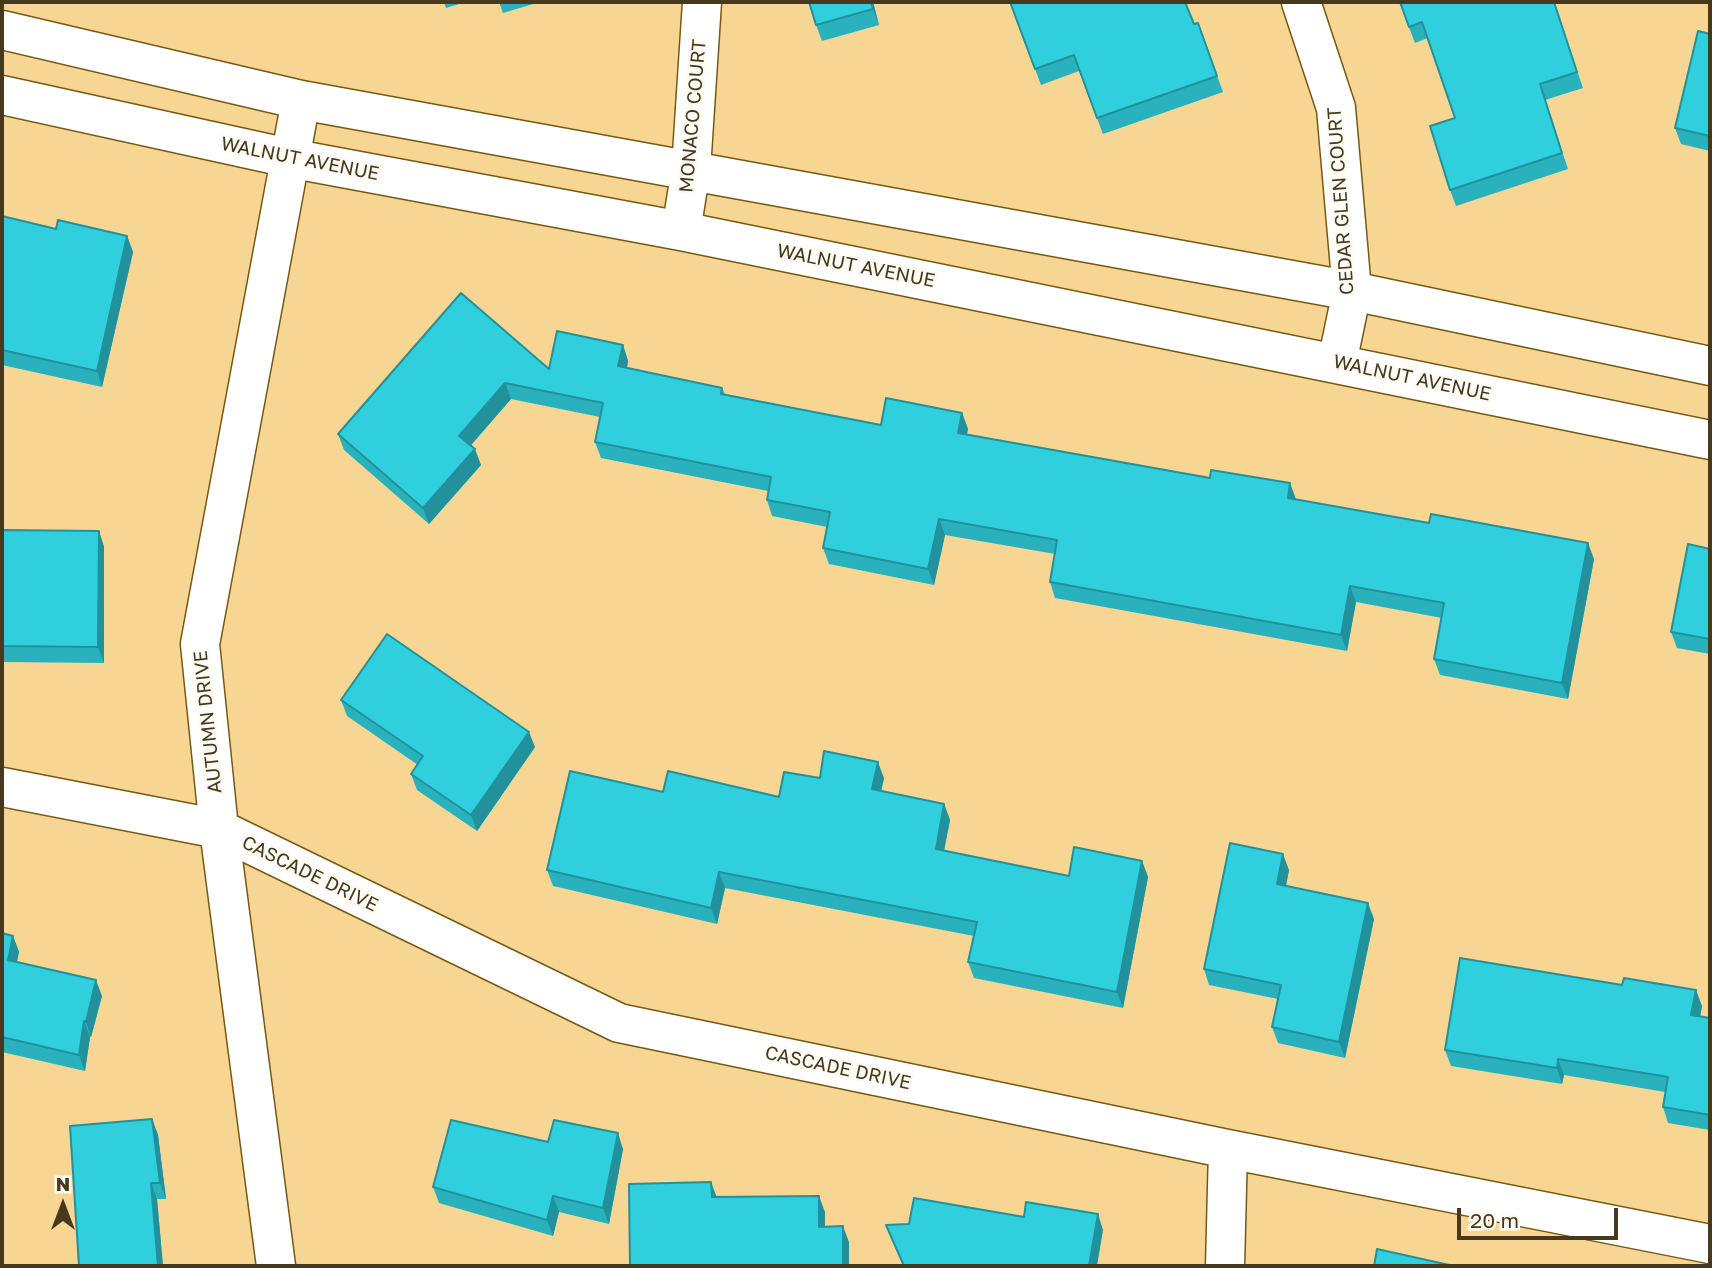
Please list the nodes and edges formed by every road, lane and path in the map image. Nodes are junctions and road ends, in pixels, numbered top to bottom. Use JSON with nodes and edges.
{"nodes":[{"id":1,"x":702,"y":2,"type":"edge"},
{"id":2,"x":1301,"y":2,"type":"edge"},
{"id":3,"x":2,"y":30,"type":"edge"},
{"id":4,"x":2,"y":95,"type":"edge"},
{"id":5,"x":301,"y":100,"type":"junction"},
{"id":6,"x":289,"y":158,"type":"junction"},
{"id":7,"x":691,"y":169,"type":"junction"},
{"id":8,"x":681,"y":231,"type":"junction"},
{"id":9,"x":1352,"y":291,"type":"junction"},
{"id":10,"x":1337,"y":362,"type":"junction"},
{"id":11,"x":1710,"y":366,"type":"edge"},
{"id":12,"x":1710,"y":440,"type":"edge"},
{"id":13,"x":2,"y":787,"type":"edge"},
{"id":14,"x":219,"y":830,"type":"junction"},
{"id":15,"x":1228,"y":1149,"type":"junction"},
{"id":16,"x":1710,"y":1244,"type":"edge"},
{"id":17,"x":276,"y":1266,"type":"edge"},
{"id":18,"x":1225,"y":1266,"type":"edge"}],
"edges":[{"from":1,"to":7,"type":"street","name":"MONACO COURT"},
{"from":2,"to":9,"type":"street","name":"CEDAR GLEN COURT"},
{"from":3,"to":5,"type":"street"},
{"from":4,"to":6,"type":"street","name":"WALNUT AVENUE"},
{"from":5,"to":6,"type":"street","name":"AUTUMN DRIVE"},
{"from":5,"to":7,"type":"street"},
{"from":6,"to":8,"type":"street","name":"WALNUT AVENUE"},
{"from":6,"to":14,"type":"street","name":"AUTUMN DRIVE"},
{"from":7,"to":8,"type":"street","name":"MONACO COURT"},
{"from":7,"to":9,"type":"street"},
{"from":8,"to":10,"type":"street","name":"WALNUT AVENUE"},
{"from":9,"to":10,"type":"street","name":"CEDAR GLEN COURT"},
{"from":9,"to":11,"type":"street"},
{"from":10,"to":12,"type":"street","name":"WALNUT AVENUE"},
{"from":13,"to":14,"type":"street","name":"CASCADE DRIVE"},
{"from":14,"to":15,"type":"street","name":"CASCADE DRIVE"},
{"from":14,"to":17,"type":"street","name":"AUTUMN DRIVE"},
{"from":15,"to":16,"type":"street","name":"CASCADE DRIVE"},
{"from":15,"to":18,"type":"street"}]}
